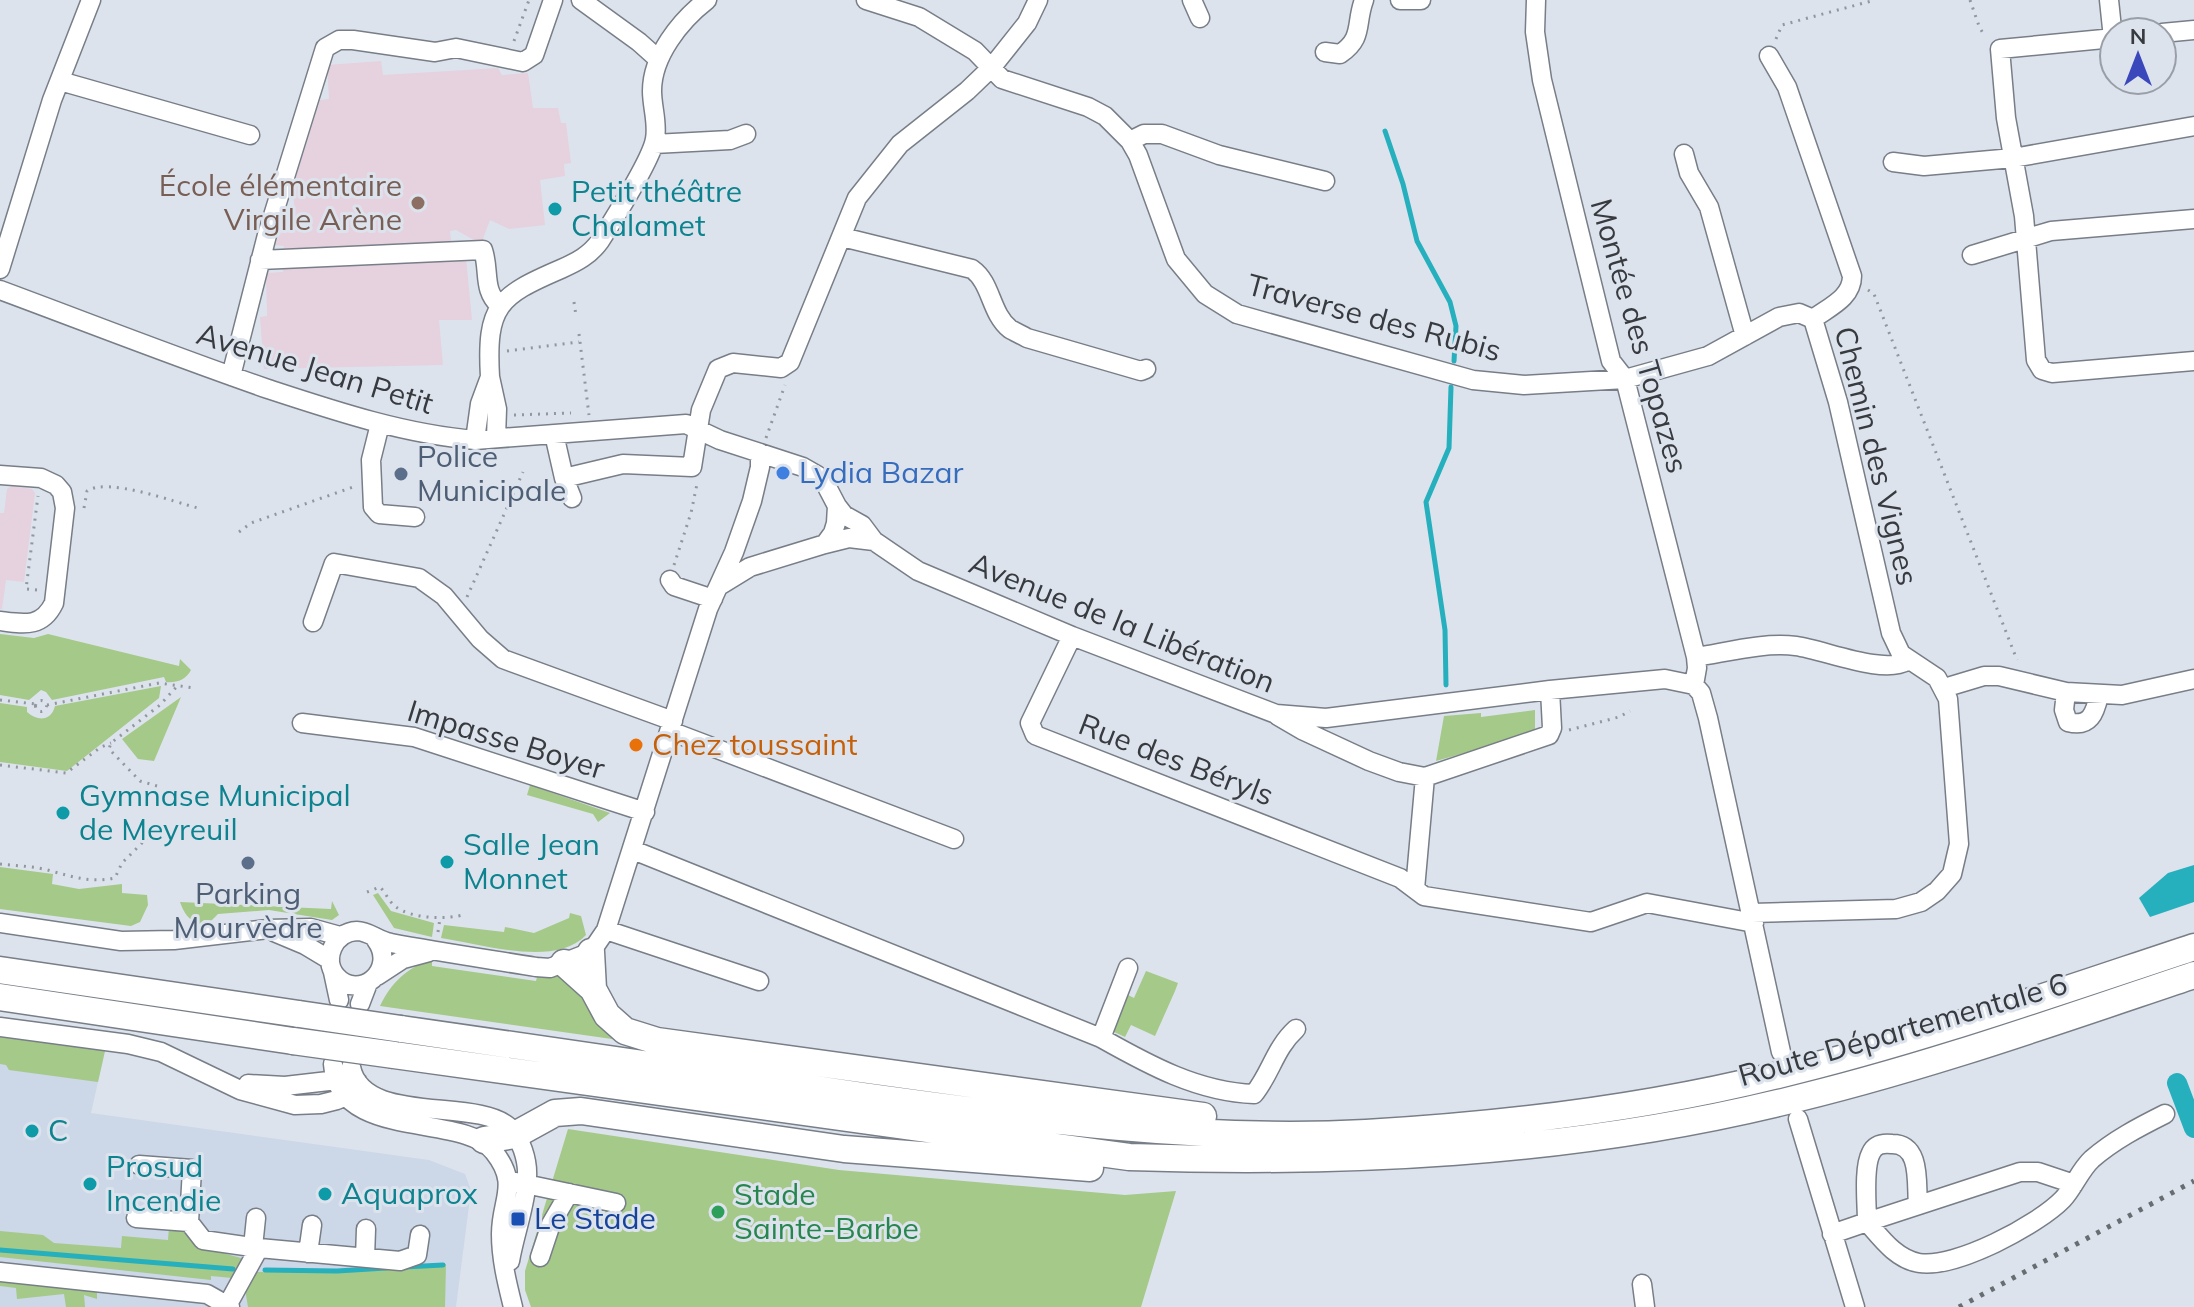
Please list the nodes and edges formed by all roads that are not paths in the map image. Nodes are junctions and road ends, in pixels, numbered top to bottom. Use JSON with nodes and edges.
{"nodes":[{"id":1,"x":91,"y":0,"type":"edge"},
{"id":2,"x":553,"y":0,"type":"edge"},
{"id":3,"x":581,"y":0,"type":"edge"},
{"id":4,"x":707,"y":0,"type":"edge"},
{"id":5,"x":866,"y":0,"type":"edge"},
{"id":6,"x":1038,"y":0,"type":"edge"},
{"id":7,"x":1192,"y":0,"type":"edge"},
{"id":8,"x":1364,"y":0,"type":"edge"},
{"id":9,"x":1400,"y":0,"type":"edge"},
{"id":10,"x":1421,"y":0,"type":"edge"},
{"id":11,"x":1536,"y":0,"type":"edge"},
{"id":12,"x":921,"y":8,"type":"edge"},
{"id":13,"x":1200,"y":18,"type":"dead end"},
{"id":14,"x":2098,"y":39,"type":"edge"},
{"id":15,"x":1773,"y":50,"type":"road end"},
{"id":16,"x":1325,"y":52,"type":"dead end"},
{"id":17,"x":658,"y":59,"type":"junction"},
{"id":18,"x":992,"y":67,"type":"junction"},
{"id":19,"x":60,"y":81,"type":"junction"},
{"id":20,"x":2194,"y":126,"type":"edge"},
{"id":21,"x":746,"y":134,"type":"dead end"},
{"id":22,"x":250,"y":135,"type":"dead end"},
{"id":23,"x":1130,"y":141,"type":"junction"},
{"id":24,"x":654,"y":144,"type":"junction"},
{"id":25,"x":1684,"y":154,"type":"dead end"},
{"id":26,"x":2013,"y":158,"type":"junction"},
{"id":27,"x":1893,"y":162,"type":"dead end"},
{"id":28,"x":1325,"y":181,"type":"dead end"},
{"id":29,"x":2194,"y":219,"type":"edge"},
{"id":30,"x":842,"y":237,"type":"junction"},
{"id":31,"x":2025,"y":238,"type":"junction"},
{"id":32,"x":1972,"y":255,"type":"dead end"},
{"id":33,"x":260,"y":260,"type":"junction"},
{"id":34,"x":0,"y":269,"type":"edge"},
{"id":35,"x":0,"y":290,"type":"edge"},
{"id":36,"x":500,"y":306,"type":"junction"},
{"id":37,"x":1813,"y":319,"type":"junction"},
{"id":38,"x":1745,"y":336,"type":"junction"},
{"id":39,"x":2194,"y":361,"type":"edge"},
{"id":40,"x":1146,"y":369,"type":"dead end"},
{"id":41,"x":231,"y":376,"type":"junction"},
{"id":42,"x":490,"y":377,"type":"junction"},
{"id":43,"x":1625,"y":379,"type":"junction"},
{"id":44,"x":380,"y":424,"type":"junction"},
{"id":45,"x":697,"y":427,"type":"junction"},
{"id":46,"x":554,"y":434,"type":"junction"},
{"id":47,"x":496,"y":438,"type":"junction"},
{"id":48,"x":475,"y":440,"type":"junction"},
{"id":49,"x":761,"y":449,"type":"junction"},
{"id":50,"x":0,"y":475,"type":"edge"},
{"id":51,"x":564,"y":478,"type":"junction"},
{"id":52,"x":572,"y":498,"type":"dead end"},
{"id":53,"x":837,"y":506,"type":"junction"},
{"id":54,"x":415,"y":517,"type":"dead end"},
{"id":55,"x":874,"y":541,"type":"junction"},
{"id":56,"x":825,"y":544,"type":"junction"},
{"id":57,"x":734,"y":552,"type":"junction"},
{"id":58,"x":750,"y":567,"type":"junction"},
{"id":59,"x":670,"y":580,"type":"road end"},
{"id":60,"x":716,"y":593,"type":"junction"},
{"id":61,"x":0,"y":621,"type":"edge"},
{"id":62,"x":313,"y":622,"type":"dead end"},
{"id":63,"x":1072,"y":636,"type":"junction"},
{"id":64,"x":1696,"y":657,"type":"junction"},
{"id":65,"x":1907,"y":661,"type":"junction"},
{"id":66,"x":2194,"y":679,"type":"edge"},
{"id":67,"x":1694,"y":685,"type":"junction"},
{"id":68,"x":1944,"y":688,"type":"junction"},
{"id":69,"x":1550,"y":690,"type":"junction"},
{"id":70,"x":2066,"y":692,"type":"junction"},
{"id":71,"x":2099,"y":695,"type":"junction"},
{"id":72,"x":1276,"y":714,"type":"junction"},
{"id":73,"x":302,"y":723,"type":"dead end"},
{"id":74,"x":671,"y":726,"type":"junction"},
{"id":75,"x":1425,"y":777,"type":"junction"},
{"id":76,"x":645,"y":812,"type":"junction"},
{"id":77,"x":954,"y":839,"type":"dead end"},
{"id":78,"x":633,"y":850,"type":"junction"},
{"id":79,"x":1407,"y":884,"type":"junction"},
{"id":80,"x":1753,"y":918,"type":"junction"},
{"id":81,"x":0,"y":923,"type":"edge"},
{"id":82,"x":268,"y":929,"type":"junction"},
{"id":83,"x":340,"y":936,"type":"junction"},
{"id":84,"x":376,"y":940,"type":"junction"},
{"id":85,"x":598,"y":941,"type":"junction"},
{"id":86,"x":436,"y":945,"type":"junction"},
{"id":87,"x":2194,"y":947,"type":"edge"},
{"id":88,"x":564,"y":963,"type":"junction"},
{"id":89,"x":332,"y":966,"type":"junction"},
{"id":90,"x":1128,"y":968,"type":"dead end"},
{"id":91,"x":0,"y":970,"type":"edge"},
{"id":92,"x":2194,"y":975,"type":"edge"},
{"id":93,"x":372,"y":979,"type":"junction"},
{"id":94,"x":759,"y":981,"type":"dead end"},
{"id":95,"x":593,"y":989,"type":"junction"},
{"id":96,"x":0,"y":997,"type":"edge"},
{"id":97,"x":339,"y":1000,"type":"dead end"},
{"id":98,"x":360,"y":1004,"type":"dead end"},
{"id":99,"x":0,"y":1027,"type":"edge"},
{"id":100,"x":1296,"y":1029,"type":"dead end"},
{"id":101,"x":1101,"y":1038,"type":"junction"},
{"id":102,"x":1781,"y":1052,"type":"dead end"},
{"id":103,"x":344,"y":1077,"type":"junction"},
{"id":104,"x":2165,"y":1114,"type":"dead end"},
{"id":105,"x":1798,"y":1119,"type":"dead end"},
{"id":106,"x":1362,"y":1133,"type":"junction"},
{"id":107,"x":515,"y":1135,"type":"junction"},
{"id":108,"x":484,"y":1140,"type":"junction"},
{"id":109,"x":1341,"y":1159,"type":"junction"},
{"id":110,"x":139,"y":1165,"type":"dead end"},
{"id":111,"x":518,"y":1182,"type":"junction"},
{"id":112,"x":2074,"y":1184,"type":"junction"},
{"id":113,"x":569,"y":1193,"type":"junction"},
{"id":114,"x":616,"y":1203,"type":"dead end"},
{"id":115,"x":1918,"y":1205,"type":"junction"},
{"id":116,"x":136,"y":1218,"type":"dead end"},
{"id":117,"x":256,"y":1218,"type":"dead end"},
{"id":118,"x":189,"y":1222,"type":"junction"},
{"id":119,"x":1867,"y":1222,"type":"junction"},
{"id":120,"x":312,"y":1225,"type":"dead end"},
{"id":121,"x":366,"y":1229,"type":"dead end"},
{"id":122,"x":1832,"y":1234,"type":"junction"},
{"id":123,"x":420,"y":1235,"type":"dead end"},
{"id":124,"x":256,"y":1248,"type":"junction"},
{"id":125,"x":308,"y":1253,"type":"junction"},
{"id":126,"x":540,"y":1257,"type":"dead end"},
{"id":127,"x":365,"y":1258,"type":"junction"},
{"id":128,"x":0,"y":1272,"type":"edge"},
{"id":129,"x":1642,"y":1284,"type":"dead end"},
{"id":130,"x":229,"y":1305,"type":"edge"},
{"id":131,"x":513,"y":1307,"type":"edge"},
{"id":132,"x":1645,"y":1307,"type":"edge"},
{"id":133,"x":1855,"y":1307,"type":"edge"}],
"edges":[{"from":1,"to":19,"type":"street"},
{"from":2,"to":33,"type":"street"},
{"from":3,"to":17,"type":"street"},
{"from":4,"to":17,"type":"street"},
{"from":5,"to":12,"type":"street","name":"Traverse des Rubis"},
{"from":6,"to":18,"type":"street"},
{"from":7,"to":13,"type":"street"},
{"from":8,"to":16,"type":"street"},
{"from":9,"to":10,"type":"street"},
{"from":11,"to":43,"type":"street","name":"Montée des Topazes"},
{"from":12,"to":18,"type":"street","name":"Traverse des Rubis"},
{"from":14,"to":26,"type":"street"},
{"from":15,"to":37,"type":"street"},
{"from":17,"to":24,"type":"street"},
{"from":18,"to":23,"type":"street","name":"Traverse des Rubis"},
{"from":18,"to":30,"type":"street"},
{"from":19,"to":22,"type":"street"},
{"from":19,"to":34,"type":"street"},
{"from":20,"to":26,"type":"street"},
{"from":21,"to":24,"type":"street"},
{"from":23,"to":28,"type":"street"},
{"from":23,"to":43,"type":"street","name":"Traverse des Rubis"},
{"from":24,"to":36,"type":"street"},
{"from":25,"to":38,"type":"street"},
{"from":26,"to":27,"type":"street"},
{"from":26,"to":31,"type":"street"},
{"from":29,"to":31,"type":"street"},
{"from":30,"to":40,"type":"street"},
{"from":30,"to":45,"type":"street"},
{"from":31,"to":32,"type":"street"},
{"from":31,"to":39,"type":"street"},
{"from":33,"to":36,"type":"street"},
{"from":33,"to":41,"type":"street"},
{"from":35,"to":41,"type":"street","name":"Avenue Jean Petit"},
{"from":36,"to":42,"type":"street"},
{"from":37,"to":38,"type":"street","name":"Chemin des Vignes"},
{"from":37,"to":65,"type":"street","name":"Chemin des Vignes"},
{"from":38,"to":43,"type":"street","name":"Chemin des Vignes"},
{"from":41,"to":44,"type":"street","name":"Avenue Jean Petit"},
{"from":42,"to":47,"type":"street"},
{"from":42,"to":48,"type":"street"},
{"from":43,"to":64,"type":"street","name":"Montée des Topazes"},
{"from":44,"to":48,"type":"street","name":"Avenue Jean Petit"},
{"from":44,"to":54,"type":"street"},
{"from":45,"to":46,"type":"street","name":"Avenue Jean Petit"},
{"from":45,"to":49,"type":"street","name":"Avenue Jean Petit"},
{"from":45,"to":51,"type":"street"},
{"from":46,"to":47,"type":"street","name":"Avenue Jean Petit"},
{"from":46,"to":51,"type":"street"},
{"from":47,"to":48,"type":"street","name":"Avenue Jean Petit"},
{"from":49,"to":53,"type":"street","name":"Avenue Jean Petit"},
{"from":49,"to":57,"type":"street"},
{"from":50,"to":61,"type":"street"},
{"from":51,"to":52,"type":"street"},
{"from":53,"to":55,"type":"street","name":"Avenue de la Libération"},
{"from":53,"to":56,"type":"street"},
{"from":55,"to":56,"type":"street"},
{"from":55,"to":63,"type":"street","name":"Avenue de la Libération"},
{"from":56,"to":58,"type":"street"},
{"from":57,"to":58,"type":"street"},
{"from":57,"to":60,"type":"street"},
{"from":58,"to":60,"type":"street"},
{"from":59,"to":60,"type":"street"},
{"from":60,"to":74,"type":"street"},
{"from":62,"to":74,"type":"street"},
{"from":63,"to":72,"type":"street","name":"Avenue de la Libération"},
{"from":63,"to":79,"type":"street","name":"Rue des Béryls"},
{"from":64,"to":65,"type":"street"},
{"from":64,"to":67,"type":"street","name":"Montée des Topazes"},
{"from":65,"to":68,"type":"street","name":"Chemin des Vignes"},
{"from":66,"to":71,"type":"street"},
{"from":67,"to":69,"type":"street","name":"Avenue de la Libération"},
{"from":67,"to":80,"type":"street"},
{"from":68,"to":70,"type":"street"},
{"from":68,"to":80,"type":"street","name":"Rue des Béryls"},
{"from":69,"to":72,"type":"street","name":"Avenue de la Libération"},
{"from":69,"to":75,"type":"street"},
{"from":70,"to":71,"type":"street"},
{"from":70,"to":71,"type":"street"},
{"from":72,"to":75,"type":"street"},
{"from":73,"to":76,"type":"street","name":"Impasse Boyer"},
{"from":74,"to":76,"type":"street"},
{"from":74,"to":77,"type":"street"},
{"from":75,"to":79,"type":"street"},
{"from":76,"to":78,"type":"street"},
{"from":78,"to":85,"type":"street"},
{"from":78,"to":101,"type":"street"},
{"from":79,"to":80,"type":"street","name":"Rue des Béryls"},
{"from":80,"to":102,"type":"street"},
{"from":81,"to":82,"type":"street"},
{"from":82,"to":83,"type":"street"},
{"from":82,"to":89,"type":"street"},
{"from":83,"to":84,"type":"street"},
{"from":83,"to":89,"type":"street"},
{"from":84,"to":86,"type":"street"},
{"from":84,"to":93,"type":"street"},
{"from":85,"to":88,"type":"street"},
{"from":85,"to":94,"type":"street"},
{"from":85,"to":95,"type":"highway"},
{"from":86,"to":88,"type":"street"},
{"from":86,"to":93,"type":"street"},
{"from":87,"to":106,"type":"highway","name":"Route Départementale 6"},
{"from":88,"to":95,"type":"highway"},
{"from":89,"to":93,"type":"street"},
{"from":89,"to":97,"type":"street"},
{"from":90,"to":101,"type":"street"},
{"from":91,"to":106,"type":"highway","bridge":true},
{"from":92,"to":109,"type":"highway","name":"Route Départementale 6"},
{"from":93,"to":98,"type":"street"},
{"from":95,"to":106,"type":"highway"},
{"from":96,"to":109,"type":"highway","bridge":true},
{"from":99,"to":103,"type":"street"},
{"from":100,"to":101,"type":"street"},
{"from":103,"to":107,"type":"street"},
{"from":103,"to":108,"type":"street"},
{"from":104,"to":112,"type":"street"},
{"from":105,"to":122,"type":"street"},
{"from":107,"to":108,"type":"highway"},
{"from":107,"to":109,"type":"highway"},
{"from":107,"to":111,"type":"street"},
{"from":108,"to":111,"type":"street"},
{"from":110,"to":118,"type":"street"},
{"from":111,"to":113,"type":"street"},
{"from":111,"to":131,"type":"street"},
{"from":112,"to":115,"type":"street"},
{"from":112,"to":119,"type":"street"},
{"from":113,"to":114,"type":"street"},
{"from":113,"to":126,"type":"street"},
{"from":115,"to":119,"type":"street"},
{"from":115,"to":119,"type":"street"},
{"from":116,"to":118,"type":"street"},
{"from":117,"to":124,"type":"street"},
{"from":118,"to":124,"type":"street"},
{"from":119,"to":122,"type":"street"},
{"from":120,"to":125,"type":"street"},
{"from":121,"to":127,"type":"street"},
{"from":122,"to":133,"type":"street"},
{"from":123,"to":127,"type":"street"},
{"from":124,"to":125,"type":"street"},
{"from":124,"to":130,"type":"street"},
{"from":125,"to":127,"type":"street"},
{"from":128,"to":130,"type":"street"},
{"from":129,"to":132,"type":"street"}]}
